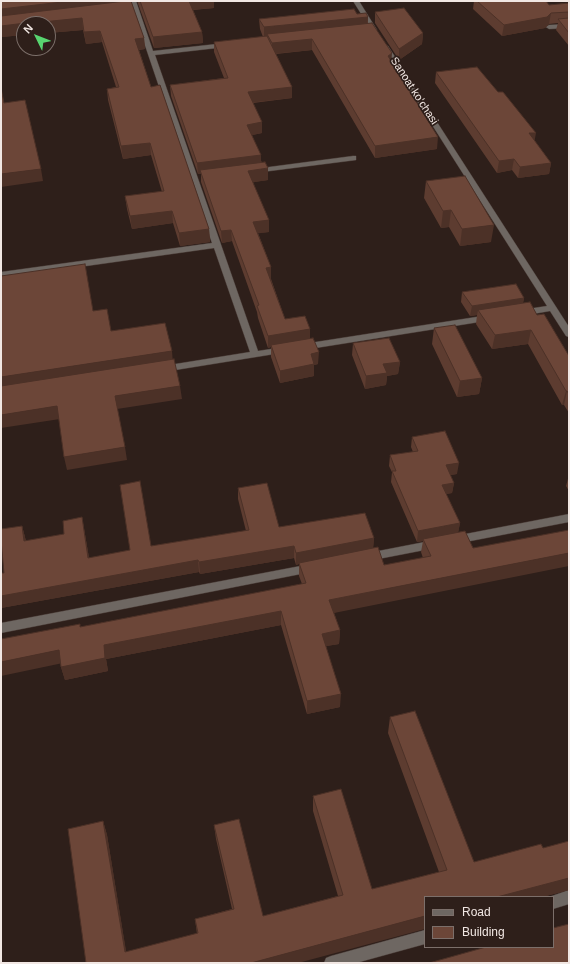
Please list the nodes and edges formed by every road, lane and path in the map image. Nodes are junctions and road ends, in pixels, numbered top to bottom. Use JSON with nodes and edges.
{"nodes":[{"id":1,"x":356,"y":1,"type":"edge"},
{"id":2,"x":135,"y":4,"type":"edge"},
{"id":3,"x":128,"y":9,"type":"edge"},
{"id":4,"x":569,"y":26,"type":"edge"},
{"id":5,"x":549,"y":28,"type":"edge"},
{"id":6,"x":236,"y":44,"type":"edge"},
{"id":7,"x":151,"y":53,"type":"junction"},
{"id":8,"x":353,"y":158,"type":"dead end"},
{"id":9,"x":250,"y":172,"type":"edge"},
{"id":10,"x":217,"y":245,"type":"junction"},
{"id":11,"x":1,"y":275,"type":"edge"},
{"id":12,"x":552,"y":308,"type":"junction"},
{"id":13,"x":513,"y":314,"type":"edge"},
{"id":14,"x":497,"y":316,"type":"edge"},
{"id":15,"x":569,"y":334,"type":"edge"},
{"id":16,"x":255,"y":355,"type":"junction"},
{"id":17,"x":155,"y":371,"type":"edge"},
{"id":18,"x":569,"y":518,"type":"edge"},
{"id":19,"x":359,"y":559,"type":"edge"},
{"id":20,"x":320,"y":566,"type":"edge"},
{"id":21,"x":1,"y":628,"type":"edge"},
{"id":22,"x":569,"y":898,"type":"edge"},
{"id":23,"x":554,"y":902,"type":"edge"},
{"id":24,"x":424,"y":937,"type":"edge"},
{"id":25,"x":331,"y":963,"type":"edge"}],
"edges":[{"from":1,"to":12,"type":"street","name":"Sanoat koʻchasi"},
{"from":2,"to":3,"type":"street"},
{"from":2,"to":7,"type":"street"},
{"from":4,"to":5,"type":"street"},
{"from":6,"to":7,"type":"street"},
{"from":7,"to":10,"type":"street"},
{"from":8,"to":9,"type":"street"},
{"from":10,"to":11,"type":"street"},
{"from":10,"to":16,"type":"street"},
{"from":12,"to":13,"type":"street"},
{"from":12,"to":15,"type":"street","name":"Sanoat koʻchasi"},
{"from":14,"to":16,"type":"street"},
{"from":16,"to":17,"type":"street"},
{"from":18,"to":19,"type":"street"},
{"from":20,"to":21,"type":"street"},
{"from":22,"to":23,"type":"street"},
{"from":24,"to":25,"type":"street"}]}
